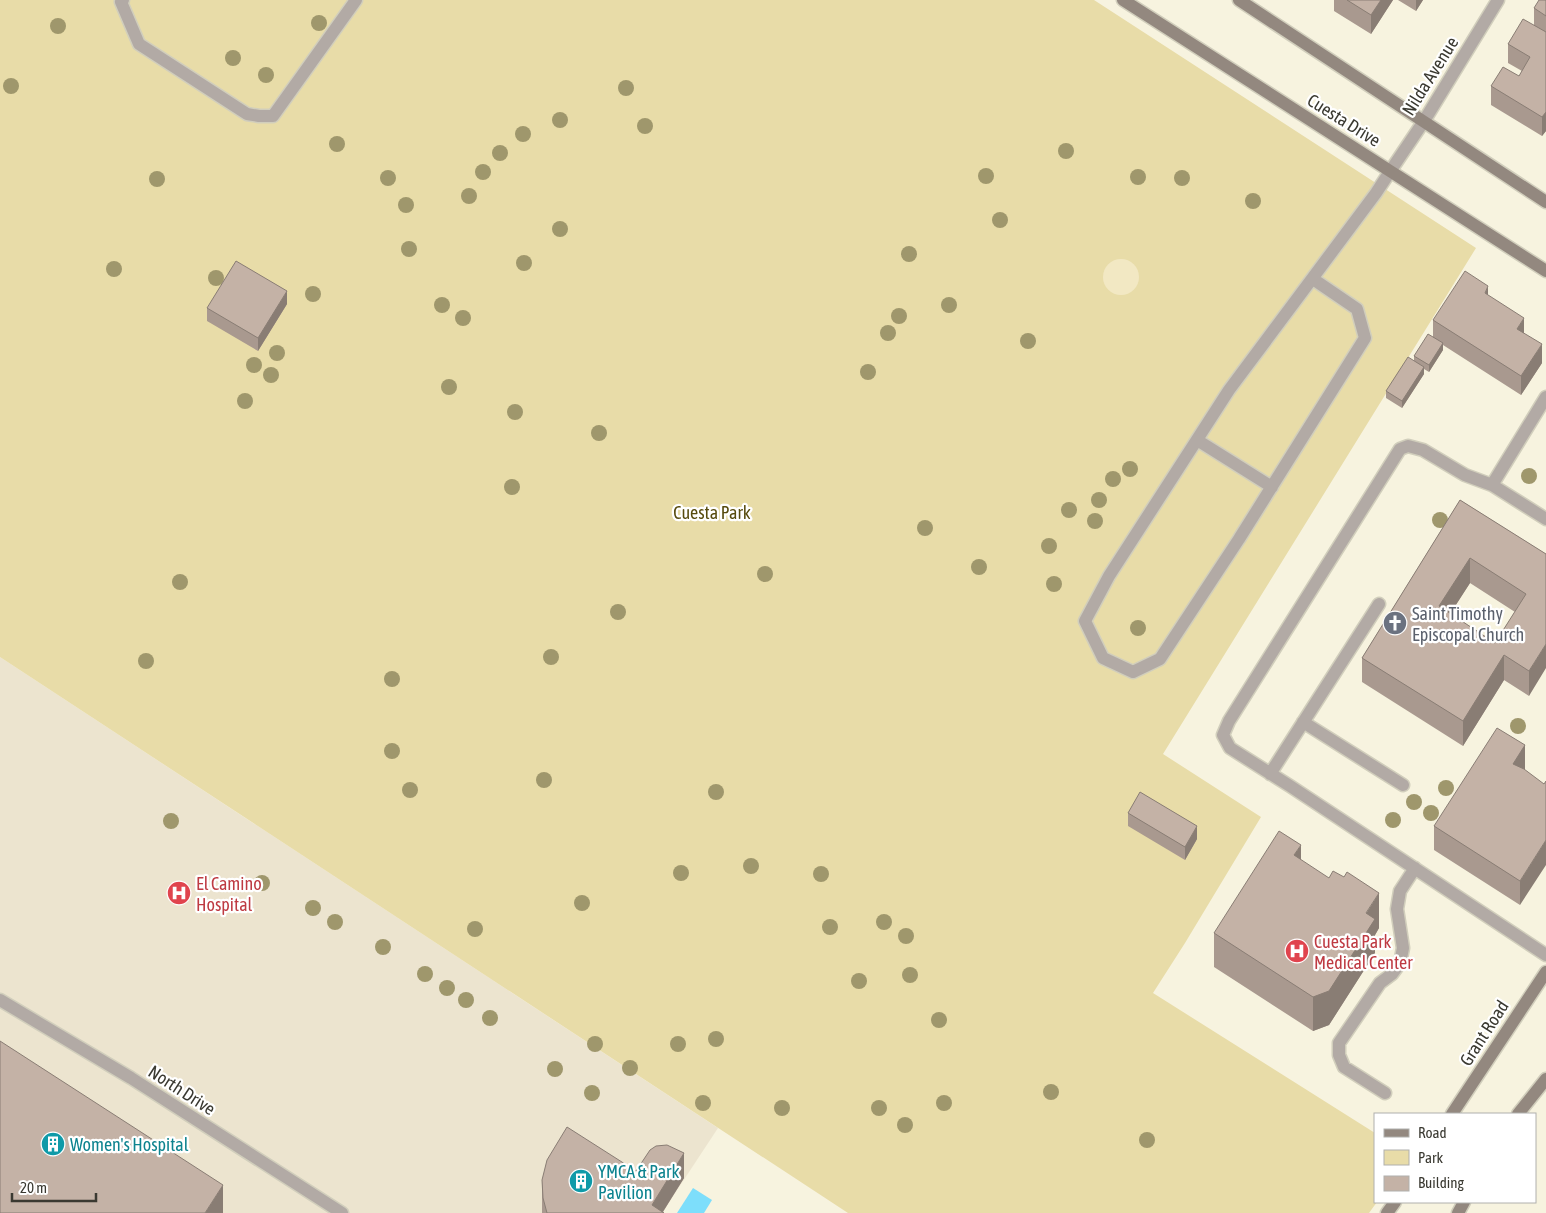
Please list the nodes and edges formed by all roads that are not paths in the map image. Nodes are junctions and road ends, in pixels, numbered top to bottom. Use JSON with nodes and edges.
{"nodes":[{"id":1,"x":122,"y":0,"type":"edge"},
{"id":2,"x":356,"y":0,"type":"edge"},
{"id":3,"x":1122,"y":0,"type":"edge"},
{"id":4,"x":1239,"y":0,"type":"edge"},
{"id":5,"x":1498,"y":0,"type":"edge"},
{"id":6,"x":1424,"y":121,"type":"junction"},
{"id":7,"x":1391,"y":170,"type":"junction"},
{"id":8,"x":1546,"y":202,"type":"edge"},
{"id":9,"x":1546,"y":270,"type":"edge"},
{"id":10,"x":1313,"y":279,"type":"junction"},
{"id":11,"x":1546,"y":397,"type":"edge"},
{"id":12,"x":1197,"y":440,"type":"junction"},
{"id":13,"x":1492,"y":485,"type":"junction"},
{"id":14,"x":1272,"y":487,"type":"junction"},
{"id":15,"x":1546,"y":519,"type":"edge"},
{"id":16,"x":1379,"y":604,"type":"dead end"},
{"id":17,"x":1303,"y":722,"type":"junction"},
{"id":18,"x":1270,"y":774,"type":"junction"},
{"id":19,"x":1403,"y":785,"type":"dead end"},
{"id":20,"x":1415,"y":868,"type":"junction"},
{"id":21,"x":1546,"y":955,"type":"edge"},
{"id":22,"x":1546,"y":972,"type":"edge"},
{"id":23,"x":0,"y":1000,"type":"edge"},
{"id":24,"x":1546,"y":1079,"type":"edge"},
{"id":25,"x":1386,"y":1093,"type":"dead end"},
{"id":26,"x":1453,"y":1113,"type":"edge"},
{"id":27,"x":1519,"y":1113,"type":"edge"},
{"id":28,"x":342,"y":1213,"type":"edge"}],
"edges":[{"from":1,"to":2,"type":"street"},
{"from":3,"to":7,"type":"main road","name":"Cuesta Drive"},
{"from":4,"to":6,"type":"main road"},
{"from":5,"to":6,"type":"street","name":"Nilda Avenue"},
{"from":6,"to":7,"type":"street","name":"Nilda Avenue"},
{"from":6,"to":8,"type":"main road"},
{"from":7,"to":9,"type":"main road","name":"Cuesta Drive"},
{"from":7,"to":10,"type":"street","name":"Nilda Avenue"},
{"from":10,"to":12,"type":"street","name":"Nilda Avenue"},
{"from":10,"to":14,"type":"street"},
{"from":11,"to":13,"type":"street"},
{"from":12,"to":14,"type":"street"},
{"from":12,"to":14,"type":"street","name":"Nilda Avenue"},
{"from":13,"to":15,"type":"street"},
{"from":13,"to":18,"type":"street"},
{"from":16,"to":17,"type":"street"},
{"from":17,"to":18,"type":"street"},
{"from":17,"to":19,"type":"street"},
{"from":18,"to":20,"type":"street"},
{"from":20,"to":21,"type":"street"},
{"from":20,"to":25,"type":"street"},
{"from":22,"to":26,"type":"main road","name":"Grant Road"},
{"from":23,"to":28,"type":"street","name":"North Drive"},
{"from":24,"to":27,"type":"main road"}]}
